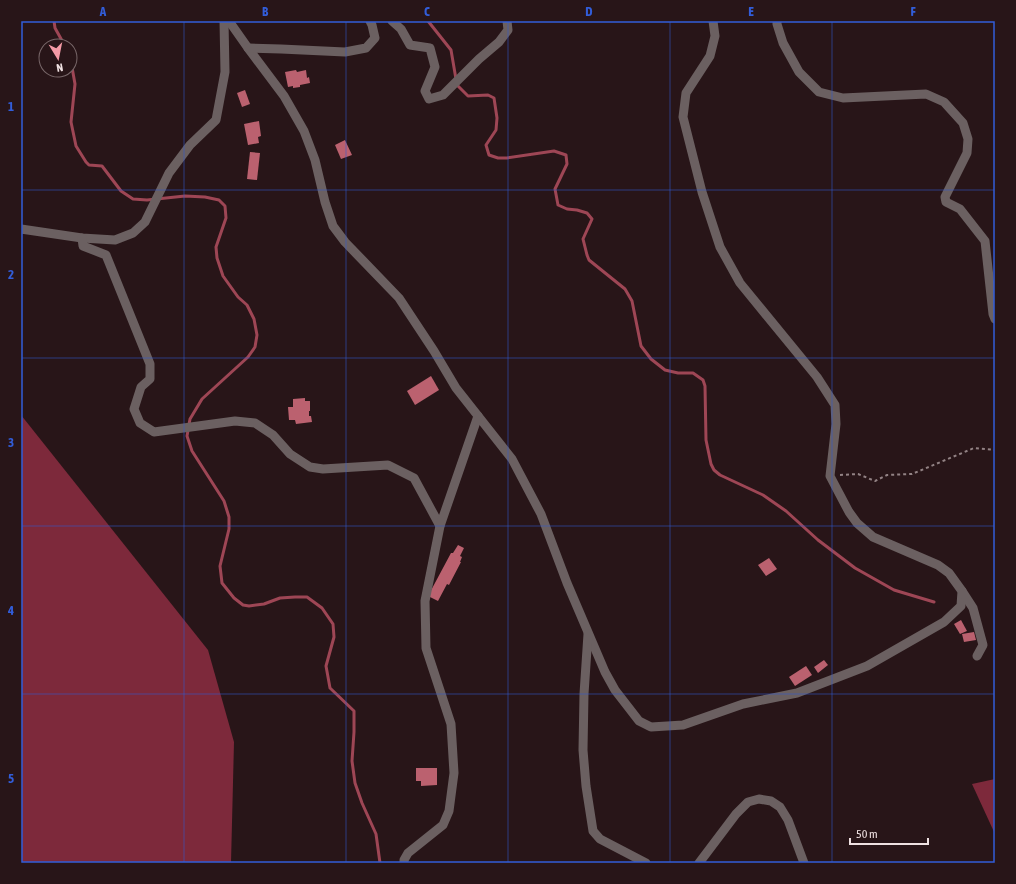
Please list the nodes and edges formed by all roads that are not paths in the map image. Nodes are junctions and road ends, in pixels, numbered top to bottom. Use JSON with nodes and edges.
{"nodes":[{"id":1,"x":224,"y":21,"type":"edge"},
{"id":2,"x":228,"y":21,"type":"edge"},
{"id":3,"x":370,"y":21,"type":"edge"},
{"id":4,"x":392,"y":21,"type":"edge"},
{"id":5,"x":507,"y":21,"type":"edge"},
{"id":6,"x":713,"y":21,"type":"edge"},
{"id":7,"x":777,"y":21,"type":"edge"},
{"id":8,"x":248,"y":48,"type":"junction"},
{"id":9,"x":21,"y":229,"type":"edge"},
{"id":10,"x":82,"y":238,"type":"junction"},
{"id":11,"x":995,"y":319,"type":"edge"},
{"id":12,"x":478,"y":416,"type":"junction"},
{"id":13,"x":440,"y":526,"type":"junction"},
{"id":14,"x":962,"y":591,"type":"junction"},
{"id":15,"x":588,"y":633,"type":"junction"},
{"id":16,"x":977,"y":656,"type":"dead end"},
{"id":17,"x":404,"y":863,"type":"edge"},
{"id":18,"x":646,"y":863,"type":"edge"},
{"id":19,"x":699,"y":863,"type":"edge"},
{"id":20,"x":804,"y":863,"type":"edge"}],
"edges":[{"from":1,"to":10,"type":"street"},
{"from":2,"to":8,"type":"street"},
{"from":3,"to":8,"type":"street"},
{"from":4,"to":5,"type":"street"},
{"from":6,"to":14,"type":"street"},
{"from":7,"to":11,"type":"street"},
{"from":8,"to":12,"type":"street"},
{"from":9,"to":10,"type":"street"},
{"from":10,"to":13,"type":"street"},
{"from":12,"to":13,"type":"street"},
{"from":12,"to":15,"type":"street"},
{"from":13,"to":17,"type":"street"},
{"from":14,"to":15,"type":"street"},
{"from":14,"to":16,"type":"street"},
{"from":15,"to":18,"type":"street"},
{"from":19,"to":20,"type":"street"}]}
